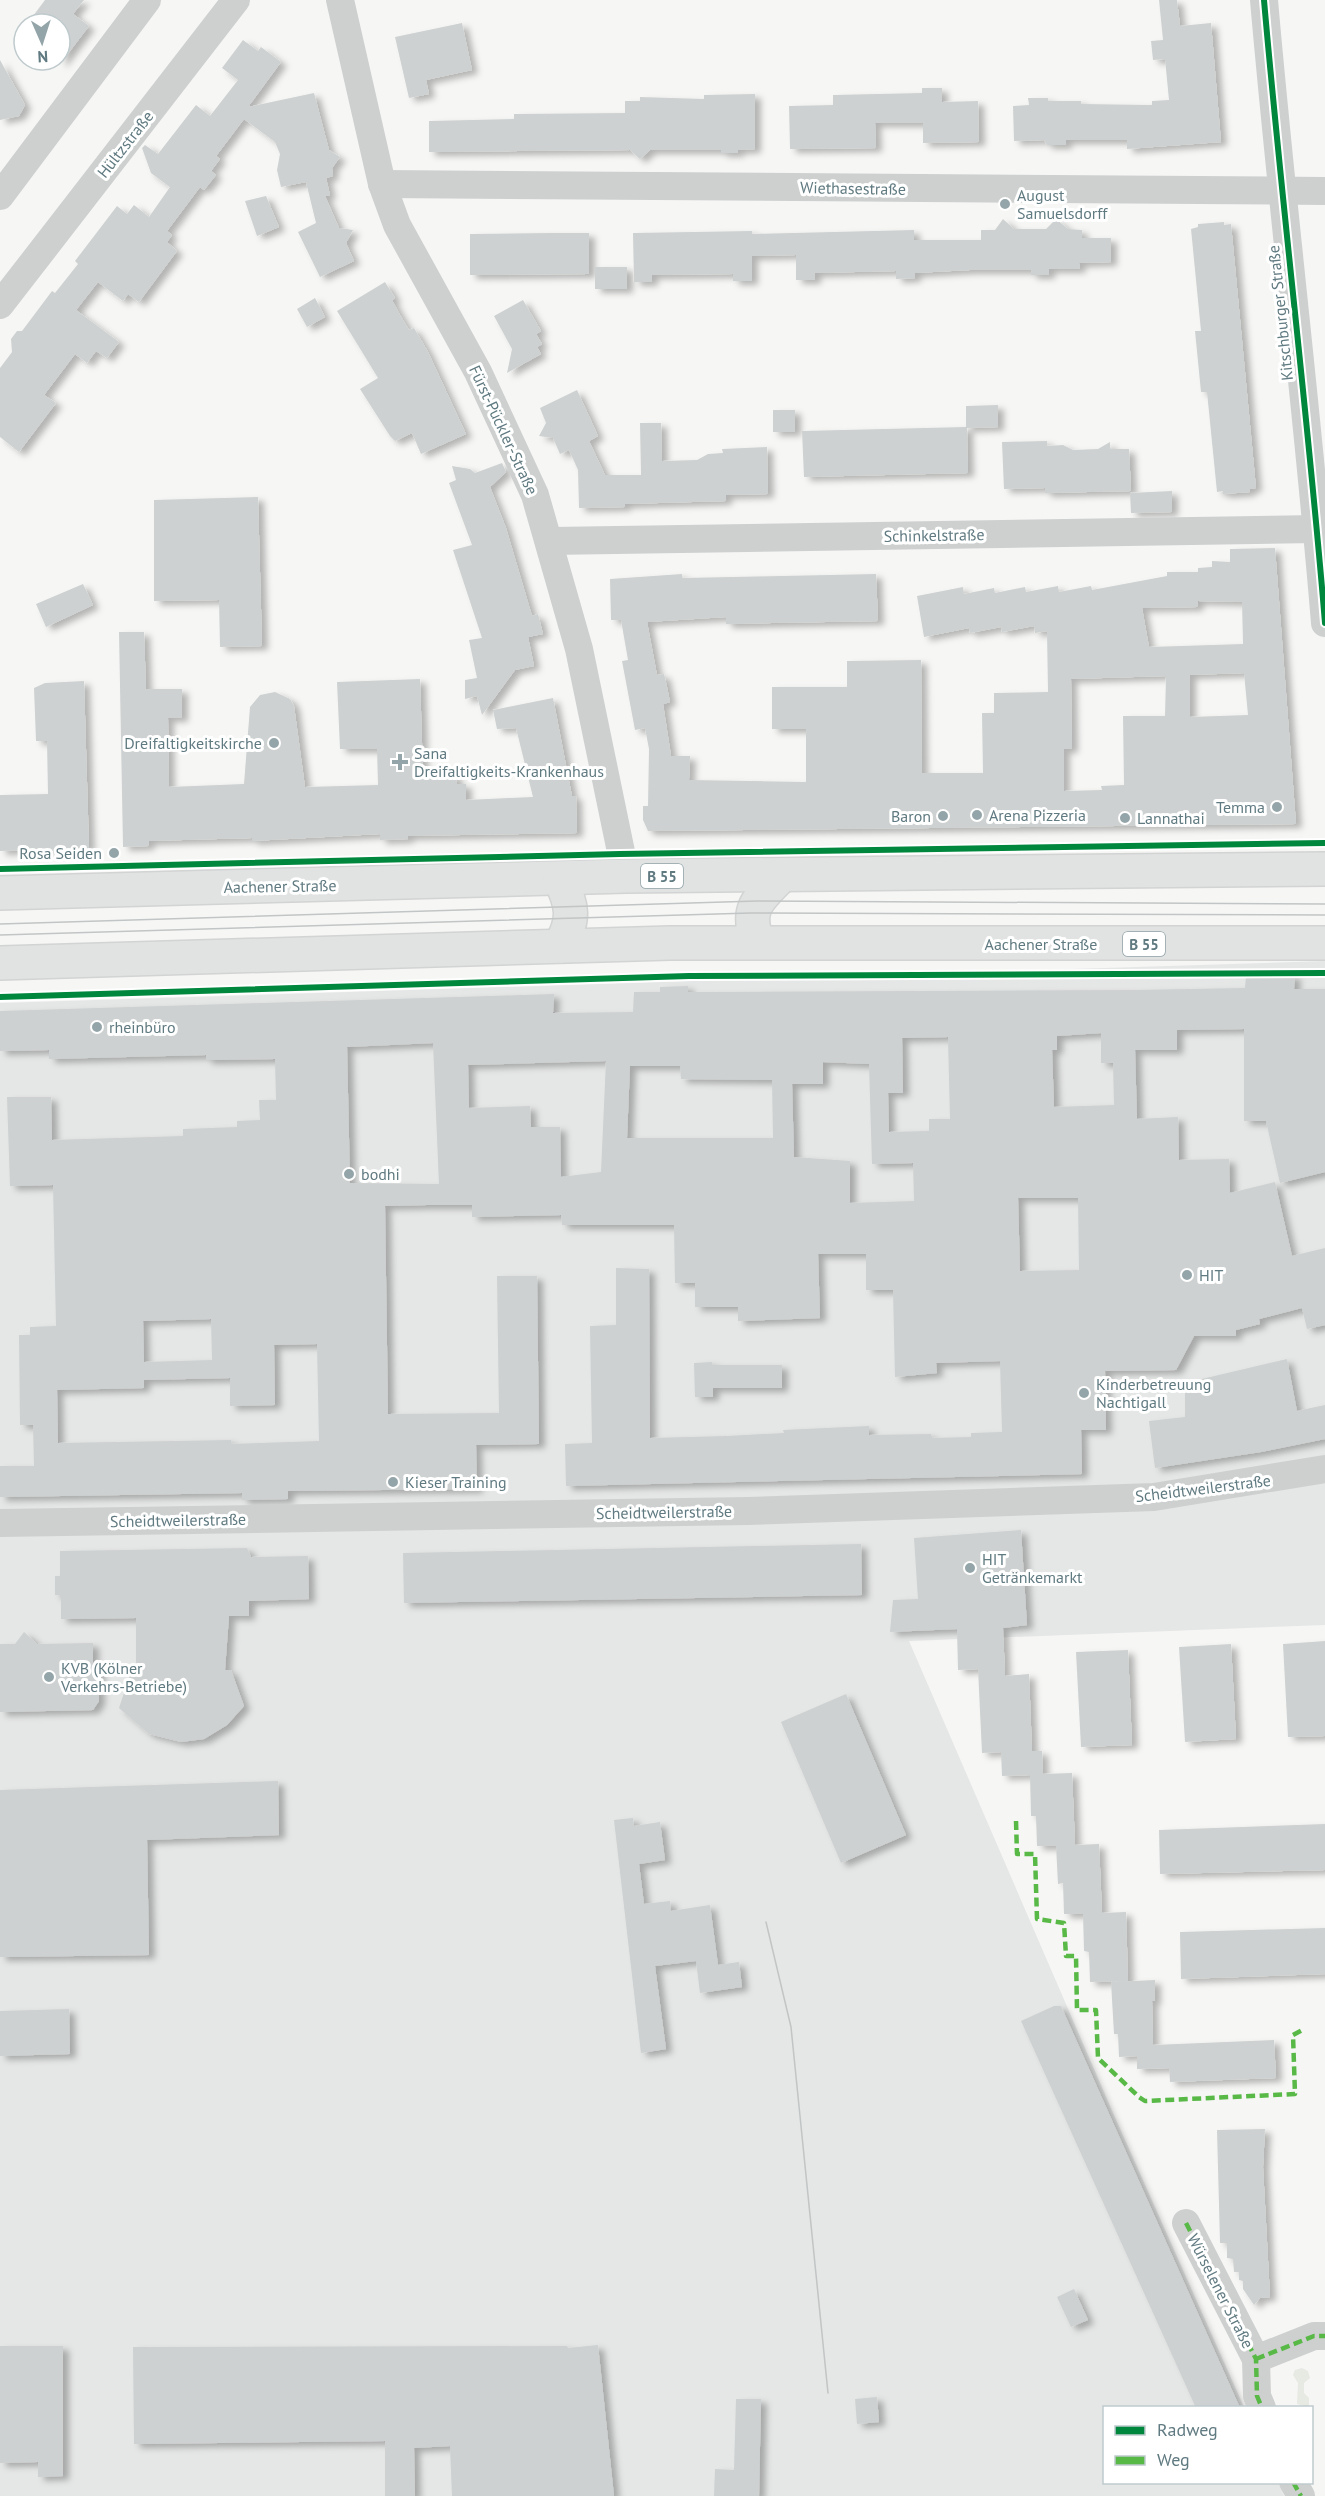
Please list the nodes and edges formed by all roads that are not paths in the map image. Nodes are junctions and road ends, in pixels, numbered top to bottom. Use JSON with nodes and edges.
{"nodes":[{"id":1,"x":147,"y":0,"type":"edge"},
{"id":2,"x":236,"y":0,"type":"edge"},
{"id":3,"x":340,"y":0,"type":"edge"},
{"id":4,"x":1264,"y":0,"type":"edge"},
{"id":5,"x":382,"y":184,"type":"junction"},
{"id":6,"x":1325,"y":191,"type":"edge"},
{"id":7,"x":1280,"y":192,"type":"junction"},
{"id":8,"x":0,"y":196,"type":"edge"},
{"id":9,"x":4,"y":290,"type":"edge"},
{"id":10,"x":1317,"y":443,"type":"edge"},
{"id":11,"x":1317,"y":529,"type":"junction"},
{"id":12,"x":550,"y":542,"type":"junction"},
{"id":13,"x":1325,"y":622,"type":"edge"},
{"id":14,"x":1325,"y":869,"type":"edge"},
{"id":15,"x":782,"y":875,"type":"junction"},
{"id":16,"x":626,"y":876,"type":"junction"},
{"id":17,"x":560,"y":879,"type":"junction"},
{"id":18,"x":0,"y":893,"type":"edge"},
{"id":19,"x":757,"y":942,"type":"junction"},
{"id":20,"x":1325,"y":944,"type":"edge"},
{"id":21,"x":560,"y":946,"type":"junction"},
{"id":22,"x":0,"y":963,"type":"edge"},
{"id":23,"x":1325,"y":1469,"type":"edge"},
{"id":24,"x":0,"y":1523,"type":"edge"},
{"id":25,"x":1186,"y":2223,"type":"dead end"},
{"id":26,"x":1325,"y":2336,"type":"edge"},
{"id":27,"x":1256,"y":2359,"type":"junction"},
{"id":28,"x":1261,"y":2406,"type":"edge"}],
"edges":[{"from":1,"to":8,"type":"street"},
{"from":2,"to":9,"type":"street","name":"Hültzstraße"},
{"from":3,"to":5,"type":"street","name":"Fürst-Pückler-Straße"},
{"from":4,"to":7,"type":"street","name":"Kitschburger Straße"},
{"from":5,"to":7,"type":"street","name":"Wiethasestraße"},
{"from":5,"to":12,"type":"street","name":"Fürst-Pückler-Straße"},
{"from":6,"to":7,"type":"street","name":"Wiethasestraße"},
{"from":7,"to":10,"type":"street","name":"Kitschburger Straße"},
{"from":10,"to":11,"type":"street","name":"Kitschburger Straße"},
{"from":11,"to":12,"type":"street","name":"Schinkelstraße"},
{"from":11,"to":13,"type":"street","name":"Kitschburger Straße"},
{"from":12,"to":16,"type":"street","name":"Fürst-Pückler-Straße"},
{"from":14,"to":15,"type":"main road","name":"Aachener Straße","number":"B 55"},
{"from":15,"to":16,"type":"main road","name":"Aachener Straße","number":"B 55"},
{"from":15,"to":19,"type":"main road"},
{"from":16,"to":17,"type":"main road","name":"Aachener Straße","number":"B 55"},
{"from":17,"to":18,"type":"main road","name":"Aachener Straße","number":"B 55"},
{"from":17,"to":21,"type":"main road"},
{"from":19,"to":20,"type":"main road","name":"Aachener Straße","number":"B 55"},
{"from":19,"to":21,"type":"main road","name":"Aachener Straße","number":"B 55"},
{"from":21,"to":22,"type":"main road","name":"Aachener Straße","number":"B 55"},
{"from":23,"to":24,"type":"street","name":"Scheidtweilerstraße"},
{"from":25,"to":27,"type":"street","name":"Würselener Straße"},
{"from":26,"to":27,"type":"street","name":"Würselener Straße"},
{"from":27,"to":28,"type":"street","name":"Würselener Straße"}]}
